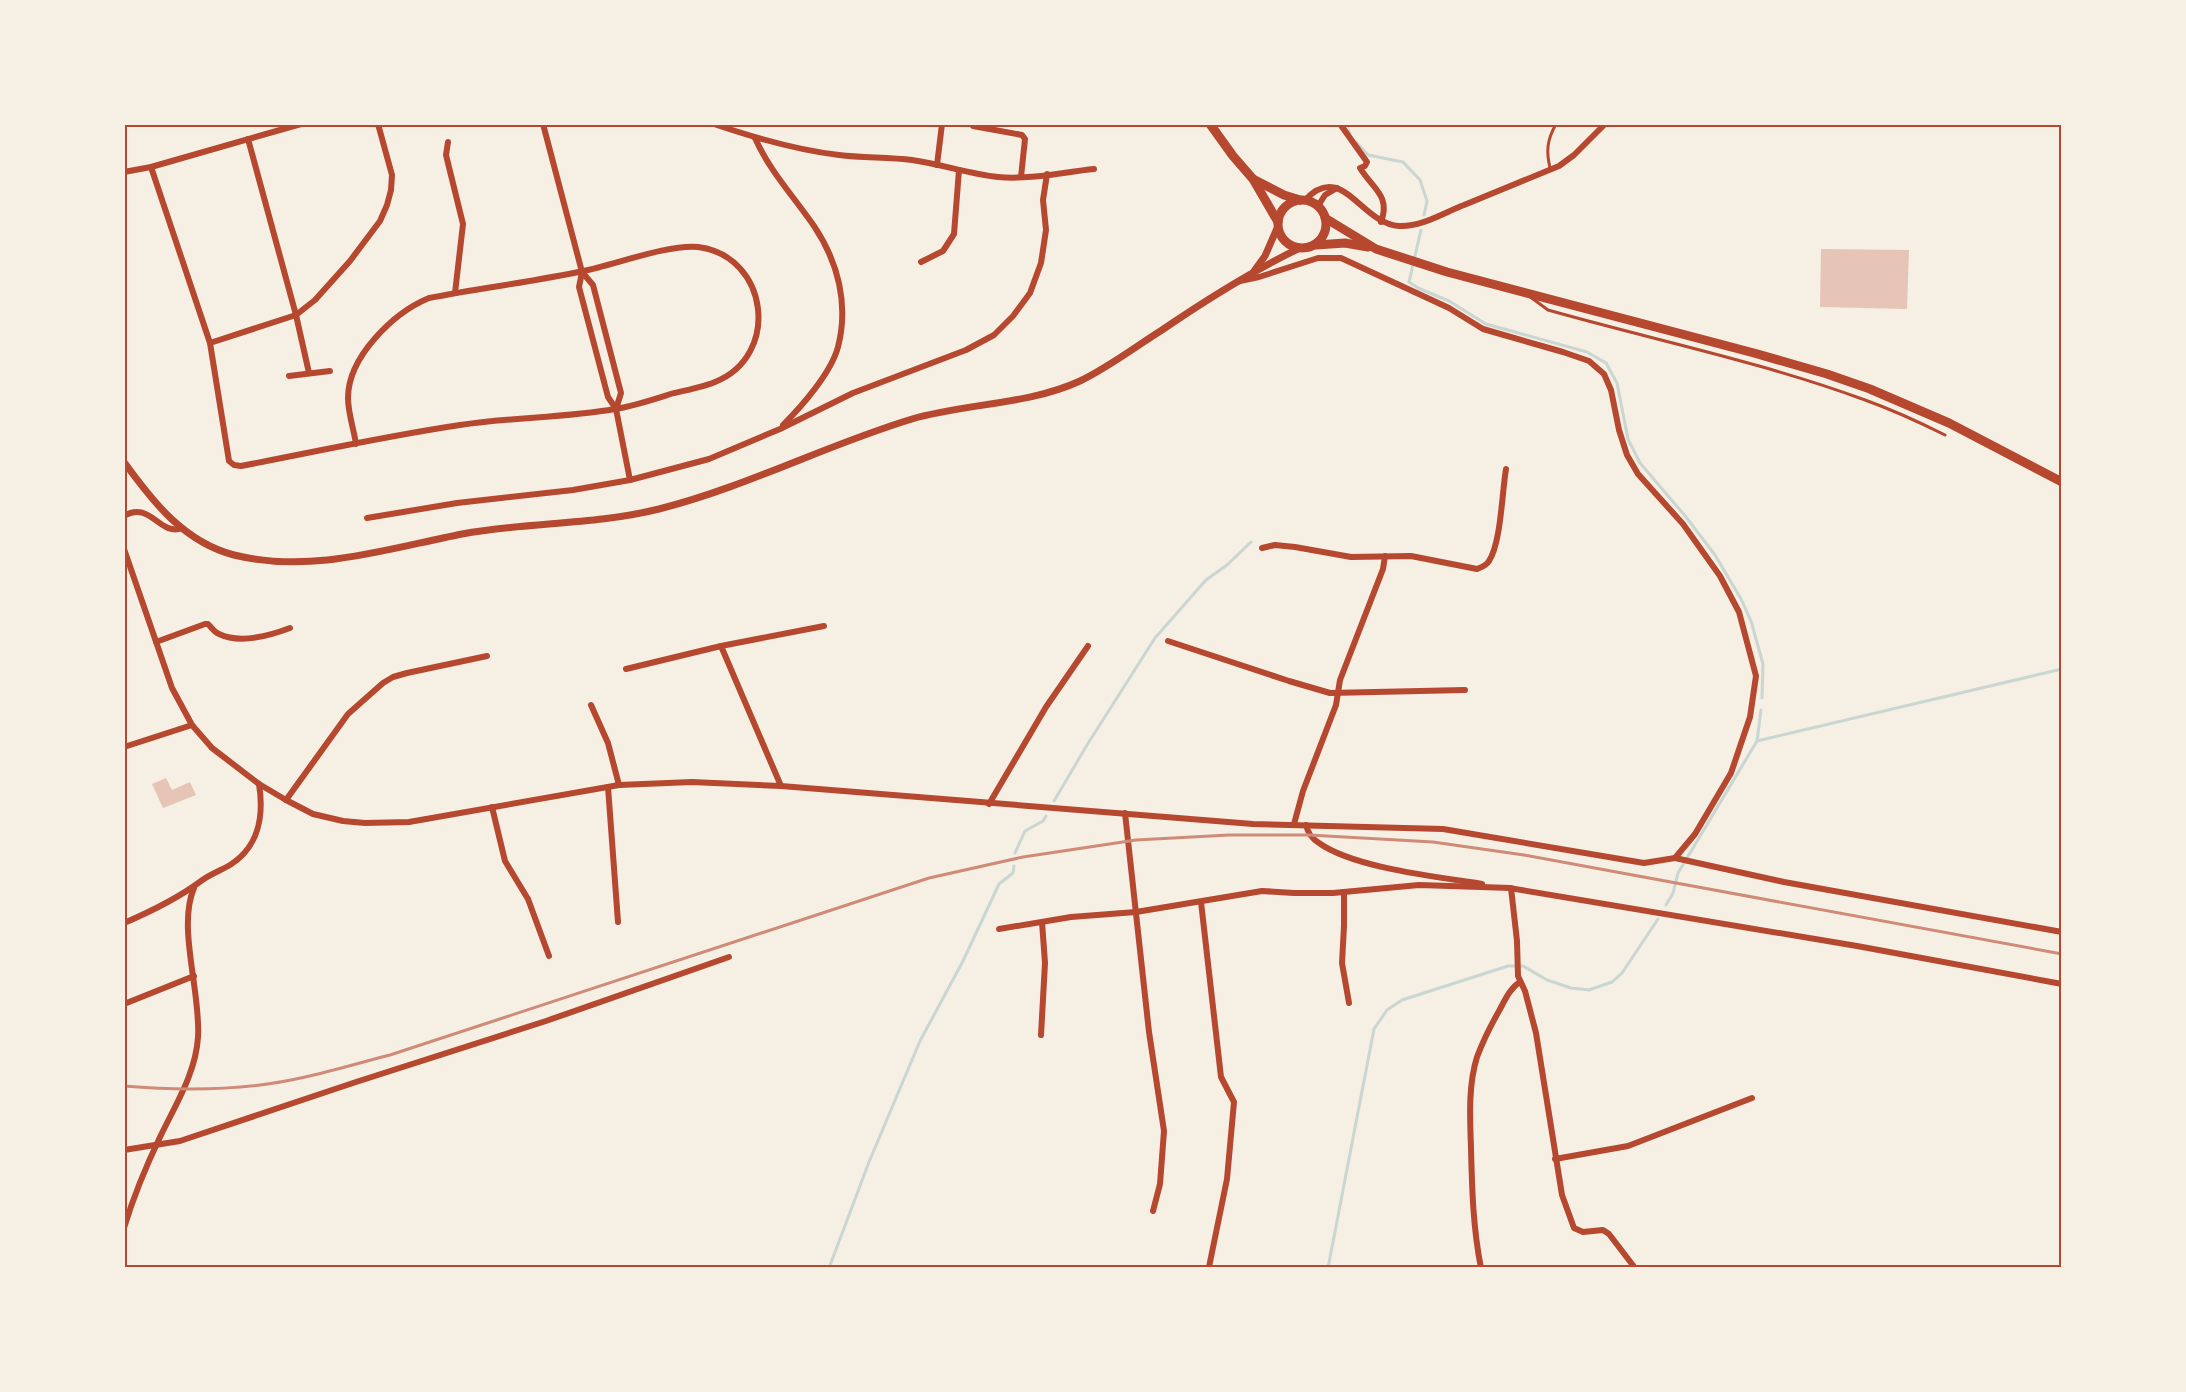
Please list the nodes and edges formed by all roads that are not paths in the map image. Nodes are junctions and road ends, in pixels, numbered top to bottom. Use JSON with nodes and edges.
{"nodes":[{"id":1,"x":301,"y":124,"type":"edge"},
{"id":2,"x":378,"y":124,"type":"edge"},
{"id":3,"x":543,"y":124,"type":"edge"},
{"id":4,"x":714,"y":124,"type":"edge"},
{"id":5,"x":942,"y":124,"type":"edge"},
{"id":6,"x":1210,"y":124,"type":"edge"},
{"id":7,"x":1340,"y":124,"type":"edge"},
{"id":8,"x":1556,"y":124,"type":"edge"},
{"id":9,"x":1605,"y":124,"type":"edge"},
{"id":10,"x":973,"y":126,"type":"dead end"},
{"id":11,"x":755,"y":138,"type":"junction"},
{"id":12,"x":248,"y":139,"type":"junction"},
{"id":13,"x":448,"y":142,"type":"dead end"},
{"id":14,"x":937,"y":165,"type":"junction"},
{"id":15,"x":151,"y":167,"type":"junction"},
{"id":16,"x":1094,"y":169,"type":"dead end"},
{"id":17,"x":959,"y":170,"type":"junction"},
{"id":18,"x":1550,"y":170,"type":"junction"},
{"id":19,"x":124,"y":172,"type":"edge"},
{"id":20,"x":1047,"y":174,"type":"junction"},
{"id":21,"x":1021,"y":177,"type":"junction"},
{"id":22,"x":1253,"y":179,"type":"junction"},
{"id":23,"x":1337,"y":188,"type":"junction"},
{"id":24,"x":1302,"y":200,"type":"junction"},
{"id":25,"x":1318,"y":206,"type":"junction"},
{"id":26,"x":1325,"y":218,"type":"junction"},
{"id":27,"x":1381,"y":222,"type":"junction"},
{"id":28,"x":1278,"y":224,"type":"junction"},
{"id":29,"x":1314,"y":245,"type":"junction"},
{"id":30,"x":1300,"y":248,"type":"junction"},
{"id":31,"x":1376,"y":249,"type":"junction"},
{"id":32,"x":921,"y":262,"type":"dead end"},
{"id":33,"x":582,"y":272,"type":"junction"},
{"id":34,"x":1252,"y":274,"type":"junction"},
{"id":35,"x":1240,"y":281,"type":"junction"},
{"id":36,"x":455,"y":293,"type":"junction"},
{"id":37,"x":1526,"y":293,"type":"junction"},
{"id":38,"x":296,"y":315,"type":"junction"},
{"id":39,"x":210,"y":343,"type":"junction"},
{"id":40,"x":330,"y":371,"type":"dead end"},
{"id":41,"x":309,"y":374,"type":"junction"},
{"id":42,"x":289,"y":376,"type":"dead end"},
{"id":43,"x":616,"y":409,"type":"junction"},
{"id":44,"x":780,"y":429,"type":"junction"},
{"id":45,"x":1945,"y":435,"type":"dead end"},
{"id":46,"x":356,"y":444,"type":"junction"},
{"id":47,"x":124,"y":462,"type":"edge"},
{"id":48,"x":1506,"y":469,"type":"dead end"},
{"id":49,"x":127,"y":471,"type":"edge"},
{"id":50,"x":630,"y":480,"type":"junction"},
{"id":51,"x":2061,"y":482,"type":"edge"},
{"id":52,"x":124,"y":516,"type":"edge"},
{"id":53,"x":367,"y":518,"type":"dead end"},
{"id":54,"x":182,"y":528,"type":"junction"},
{"id":55,"x":1262,"y":548,"type":"dead end"},
{"id":56,"x":124,"y":549,"type":"edge"},
{"id":57,"x":1385,"y":556,"type":"junction"},
{"id":58,"x":824,"y":626,"type":"dead end"},
{"id":59,"x":290,"y":628,"type":"dead end"},
{"id":60,"x":1168,"y":640,"type":"dead end"},
{"id":61,"x":156,"y":642,"type":"junction"},
{"id":62,"x":721,"y":646,"type":"junction"},
{"id":63,"x":1088,"y":646,"type":"dead end"},
{"id":64,"x":487,"y":656,"type":"dead end"},
{"id":65,"x":626,"y":669,"type":"dead end"},
{"id":66,"x":1465,"y":690,"type":"dead end"},
{"id":67,"x":1338,"y":693,"type":"junction"},
{"id":68,"x":591,"y":705,"type":"dead end"},
{"id":69,"x":192,"y":725,"type":"junction"},
{"id":70,"x":124,"y":747,"type":"edge"},
{"id":71,"x":259,"y":784,"type":"junction"},
{"id":72,"x":619,"y":785,"type":"junction"},
{"id":73,"x":781,"y":786,"type":"junction"},
{"id":74,"x":608,"y":787,"type":"junction"},
{"id":75,"x":286,"y":800,"type":"junction"},
{"id":76,"x":989,"y":804,"type":"junction"},
{"id":77,"x":492,"y":807,"type":"junction"},
{"id":78,"x":1125,"y":813,"type":"junction"},
{"id":79,"x":1294,"y":824,"type":"junction"},
{"id":80,"x":1306,"y":825,"type":"junction"},
{"id":81,"x":1678,"y":859,"type":"junction"},
{"id":82,"x":194,"y":888,"type":"junction"},
{"id":83,"x":1511,"y":888,"type":"junction"},
{"id":84,"x":1344,"y":892,"type":"junction"},
{"id":85,"x":1201,"y":902,"type":"junction"},
{"id":86,"x":1136,"y":912,"type":"junction"},
{"id":87,"x":618,"y":922,"type":"dead end"},
{"id":88,"x":1042,"y":922,"type":"junction"},
{"id":89,"x":124,"y":923,"type":"edge"},
{"id":90,"x":999,"y":929,"type":"dead end"},
{"id":91,"x":2061,"y":933,"type":"edge"},
{"id":92,"x":549,"y":956,"type":"dead end"},
{"id":93,"x":729,"y":957,"type":"dead end"},
{"id":94,"x":194,"y":976,"type":"junction"},
{"id":95,"x":1520,"y":982,"type":"junction"},
{"id":96,"x":2061,"y":984,"type":"edge"},
{"id":97,"x":1349,"y":1003,"type":"dead end"},
{"id":98,"x":124,"y":1004,"type":"edge"},
{"id":99,"x":1041,"y":1035,"type":"dead end"},
{"id":100,"x":1752,"y":1098,"type":"dead end"},
{"id":101,"x":157,"y":1144,"type":"junction"},
{"id":102,"x":124,"y":1150,"type":"edge"},
{"id":103,"x":1555,"y":1159,"type":"junction"},
{"id":104,"x":1153,"y":1211,"type":"dead end"},
{"id":105,"x":124,"y":1228,"type":"edge"},
{"id":106,"x":1209,"y":1267,"type":"edge"},
{"id":107,"x":1481,"y":1268,"type":"edge"},
{"id":108,"x":1635,"y":1268,"type":"edge"}],
"edges":[{"from":1,"to":12,"type":"street"},
{"from":2,"to":38,"type":"street"},
{"from":3,"to":33,"type":"street"},
{"from":4,"to":11,"type":"street"},
{"from":5,"to":14,"type":"street"},
{"from":6,"to":22,"type":"main road"},
{"from":7,"to":27,"type":"street"},
{"from":8,"to":18,"type":"lane"},
{"from":9,"to":18,"type":"street"},
{"from":10,"to":21,"type":"street"},
{"from":11,"to":14,"type":"street"},
{"from":11,"to":44,"type":"street"},
{"from":12,"to":15,"type":"street"},
{"from":12,"to":38,"type":"street"},
{"from":13,"to":36,"type":"street"},
{"from":14,"to":17,"type":"street"},
{"from":15,"to":19,"type":"street"},
{"from":15,"to":39,"type":"street"},
{"from":16,"to":20,"type":"street"},
{"from":17,"to":21,"type":"street"},
{"from":17,"to":32,"type":"street"},
{"from":18,"to":27,"type":"street"},
{"from":20,"to":21,"type":"street"},
{"from":20,"to":44,"type":"street"},
{"from":22,"to":24,"type":"main road"},
{"from":22,"to":28,"type":"main road"},
{"from":23,"to":24,"type":"street"},
{"from":23,"to":25,"type":"street"},
{"from":23,"to":27,"type":"street"},
{"from":24,"to":25,"type":"main road"},
{"from":24,"to":28,"type":"main road"},
{"from":25,"to":26,"type":"main road"},
{"from":26,"to":29,"type":"main road"},
{"from":26,"to":31,"type":"main road"},
{"from":28,"to":30,"type":"main road"},
{"from":28,"to":34,"type":"street"},
{"from":29,"to":30,"type":"main road"},
{"from":29,"to":31,"type":"main road"},
{"from":30,"to":34,"type":"street"},
{"from":31,"to":37,"type":"main road"},
{"from":33,"to":36,"type":"street"},
{"from":33,"to":43,"type":"street"},
{"from":33,"to":43,"type":"street"},
{"from":33,"to":43,"type":"street"},
{"from":34,"to":35,"type":"street"},
{"from":35,"to":54,"type":"street"},
{"from":35,"to":81,"type":"street"},
{"from":36,"to":46,"type":"street"},
{"from":37,"to":45,"type":"lane"},
{"from":37,"to":51,"type":"main road"},
{"from":38,"to":39,"type":"street"},
{"from":38,"to":41,"type":"street"},
{"from":39,"to":46,"type":"street"},
{"from":40,"to":41,"type":"street"},
{"from":41,"to":42,"type":"street"},
{"from":43,"to":46,"type":"street"},
{"from":43,"to":50,"type":"street"},
{"from":44,"to":50,"type":"street"},
{"from":47,"to":49,"type":"street"},
{"from":48,"to":57,"type":"street"},
{"from":49,"to":54,"type":"street"},
{"from":50,"to":53,"type":"street"},
{"from":52,"to":54,"type":"street"},
{"from":55,"to":57,"type":"street"},
{"from":56,"to":61,"type":"street"},
{"from":57,"to":67,"type":"street"},
{"from":58,"to":62,"type":"street"},
{"from":59,"to":61,"type":"street"},
{"from":60,"to":67,"type":"street"},
{"from":61,"to":69,"type":"street"},
{"from":62,"to":65,"type":"street"},
{"from":62,"to":73,"type":"street"},
{"from":63,"to":76,"type":"street"},
{"from":64,"to":75,"type":"street"},
{"from":66,"to":67,"type":"street"},
{"from":67,"to":79,"type":"street"},
{"from":68,"to":72,"type":"street"},
{"from":69,"to":70,"type":"street"},
{"from":69,"to":71,"type":"street"},
{"from":71,"to":75,"type":"street"},
{"from":71,"to":82,"type":"street"},
{"from":72,"to":73,"type":"street"},
{"from":72,"to":74,"type":"street"},
{"from":73,"to":76,"type":"street"},
{"from":74,"to":77,"type":"street"},
{"from":74,"to":87,"type":"street"},
{"from":75,"to":77,"type":"street"},
{"from":76,"to":78,"type":"street"},
{"from":77,"to":92,"type":"street"},
{"from":78,"to":79,"type":"street"},
{"from":78,"to":86,"type":"street"},
{"from":79,"to":80,"type":"street"},
{"from":80,"to":81,"type":"street"},
{"from":80,"to":83,"type":"street"},
{"from":81,"to":91,"type":"street"},
{"from":82,"to":89,"type":"street"},
{"from":82,"to":94,"type":"street"},
{"from":83,"to":84,"type":"street"},
{"from":83,"to":95,"type":"street"},
{"from":83,"to":96,"type":"street"},
{"from":84,"to":85,"type":"street"},
{"from":84,"to":97,"type":"street"},
{"from":85,"to":86,"type":"street"},
{"from":85,"to":106,"type":"street"},
{"from":86,"to":88,"type":"street"},
{"from":86,"to":104,"type":"street"},
{"from":88,"to":90,"type":"street"},
{"from":88,"to":99,"type":"street"},
{"from":93,"to":101,"type":"street"},
{"from":94,"to":98,"type":"street"},
{"from":94,"to":101,"type":"street"},
{"from":95,"to":103,"type":"street"},
{"from":95,"to":107,"type":"street"},
{"from":100,"to":103,"type":"street"},
{"from":101,"to":102,"type":"street"},
{"from":101,"to":105,"type":"street"},
{"from":103,"to":108,"type":"street"}]}
